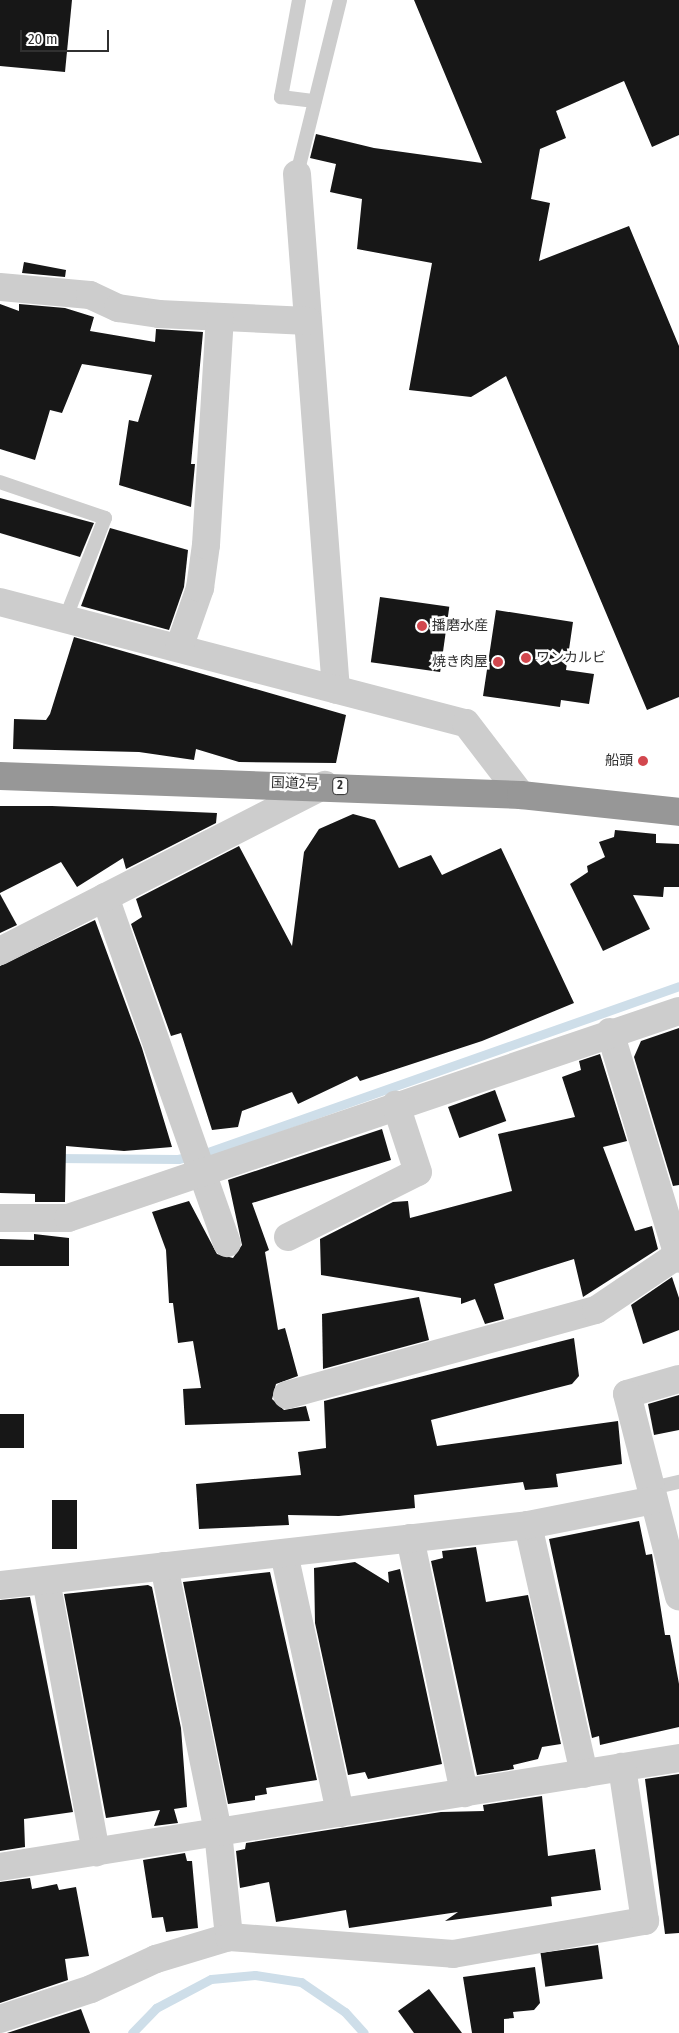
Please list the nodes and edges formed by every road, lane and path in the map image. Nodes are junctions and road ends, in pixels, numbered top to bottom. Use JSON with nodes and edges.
{"nodes":[{"id":1,"x":299,"y":0,"type":"edge"},
{"id":2,"x":340,"y":0,"type":"edge"},
{"id":3,"x":315,"y":102,"type":"junction"},
{"id":4,"x":297,"y":174,"type":"joint"},
{"id":5,"x":0,"y":288,"type":"edge"},
{"id":6,"x":220,"y":318,"type":"junction"},
{"id":7,"x":308,"y":321,"type":"junction"},
{"id":8,"x":0,"y":482,"type":"edge"},
{"id":9,"x":0,"y":602,"type":"edge"},
{"id":10,"x":66,"y":617,"type":"junction"},
{"id":11,"x":178,"y":648,"type":"junction"},
{"id":12,"x":336,"y":690,"type":"junction"},
{"id":13,"x":0,"y":776,"type":"edge"},
{"id":14,"x":325,"y":785,"type":"junction"},
{"id":15,"x":521,"y":795,"type":"junction"},
{"id":16,"x":679,"y":812,"type":"edge"},
{"id":17,"x":105,"y":897,"type":"junction"},
{"id":18,"x":0,"y":951,"type":"edge"},
{"id":19,"x":679,"y":1011,"type":"edge"},
{"id":20,"x":610,"y":1032,"type":"junction"},
{"id":21,"x":396,"y":1105,"type":"junction"},
{"id":22,"x":198,"y":1160,"type":"junction"},
{"id":23,"x":0,"y":1218,"type":"edge"},
{"id":24,"x":288,"y":1237,"type":"dead end"},
{"id":25,"x":227,"y":1243,"type":"dead end"},
{"id":26,"x":679,"y":1256,"type":"edge"},
{"id":27,"x":679,"y":1379,"type":"edge"},
{"id":28,"x":287,"y":1395,"type":"dead end"},
{"id":29,"x":679,"y":1482,"type":"edge"},
{"id":30,"x":653,"y":1494,"type":"junction"},
{"id":31,"x":528,"y":1525,"type":"junction"},
{"id":32,"x":410,"y":1538,"type":"junction"},
{"id":33,"x":284,"y":1553,"type":"junction"},
{"id":34,"x":164,"y":1566,"type":"junction"},
{"id":35,"x":46,"y":1580,"type":"junction"},
{"id":36,"x":0,"y":1585,"type":"edge"},
{"id":37,"x":679,"y":1596,"type":"edge"},
{"id":38,"x":679,"y":1758,"type":"edge"},
{"id":39,"x":622,"y":1767,"type":"junction"},
{"id":40,"x":584,"y":1774,"type":"junction"},
{"id":41,"x":464,"y":1793,"type":"junction"},
{"id":42,"x":340,"y":1813,"type":"junction"},
{"id":43,"x":218,"y":1832,"type":"junction"},
{"id":44,"x":96,"y":1852,"type":"junction"},
{"id":45,"x":0,"y":1868,"type":"edge"},
{"id":46,"x":229,"y":1937,"type":"junction"},
{"id":47,"x":0,"y":2019,"type":"edge"}],
"edges":[{"from":1,"to":3,"type":"lane"},
{"from":2,"to":3,"type":"lane"},
{"from":3,"to":4,"type":"lane"},
{"from":4,"to":7,"type":"street"},
{"from":5,"to":6,"type":"street"},
{"from":6,"to":7,"type":"street"},
{"from":6,"to":11,"type":"street"},
{"from":7,"to":12,"type":"street"},
{"from":8,"to":10,"type":"lane"},
{"from":9,"to":10,"type":"street"},
{"from":10,"to":11,"type":"street"},
{"from":11,"to":12,"type":"street"},
{"from":12,"to":15,"type":"street"},
{"from":13,"to":14,"type":"highway","name":"国道2号","number":"2"},
{"from":14,"to":15,"type":"highway","name":"国道2号","number":"2"},
{"from":14,"to":17,"type":"street"},
{"from":15,"to":16,"type":"highway","name":"国道2号","number":"2"},
{"from":17,"to":18,"type":"street"},
{"from":17,"to":22,"type":"street"},
{"from":19,"to":20,"type":"street"},
{"from":20,"to":21,"type":"street"},
{"from":20,"to":26,"type":"street"},
{"from":21,"to":22,"type":"street"},
{"from":21,"to":24,"type":"street"},
{"from":22,"to":23,"type":"street"},
{"from":22,"to":25,"type":"street"},
{"from":26,"to":28,"type":"street"},
{"from":27,"to":30,"type":"street"},
{"from":29,"to":30,"type":"lane"},
{"from":30,"to":31,"type":"street"},
{"from":30,"to":37,"type":"street"},
{"from":31,"to":32,"type":"street"},
{"from":31,"to":40,"type":"street"},
{"from":32,"to":33,"type":"street"},
{"from":32,"to":41,"type":"street"},
{"from":33,"to":34,"type":"street"},
{"from":33,"to":42,"type":"street"},
{"from":34,"to":35,"type":"street"},
{"from":34,"to":43,"type":"street"},
{"from":35,"to":36,"type":"street"},
{"from":35,"to":44,"type":"street"},
{"from":38,"to":39,"type":"street"},
{"from":39,"to":40,"type":"street"},
{"from":39,"to":46,"type":"street"},
{"from":40,"to":41,"type":"street"},
{"from":41,"to":42,"type":"street"},
{"from":42,"to":43,"type":"street"},
{"from":43,"to":44,"type":"street"},
{"from":43,"to":46,"type":"street"},
{"from":44,"to":45,"type":"street"},
{"from":46,"to":47,"type":"street"}]}
